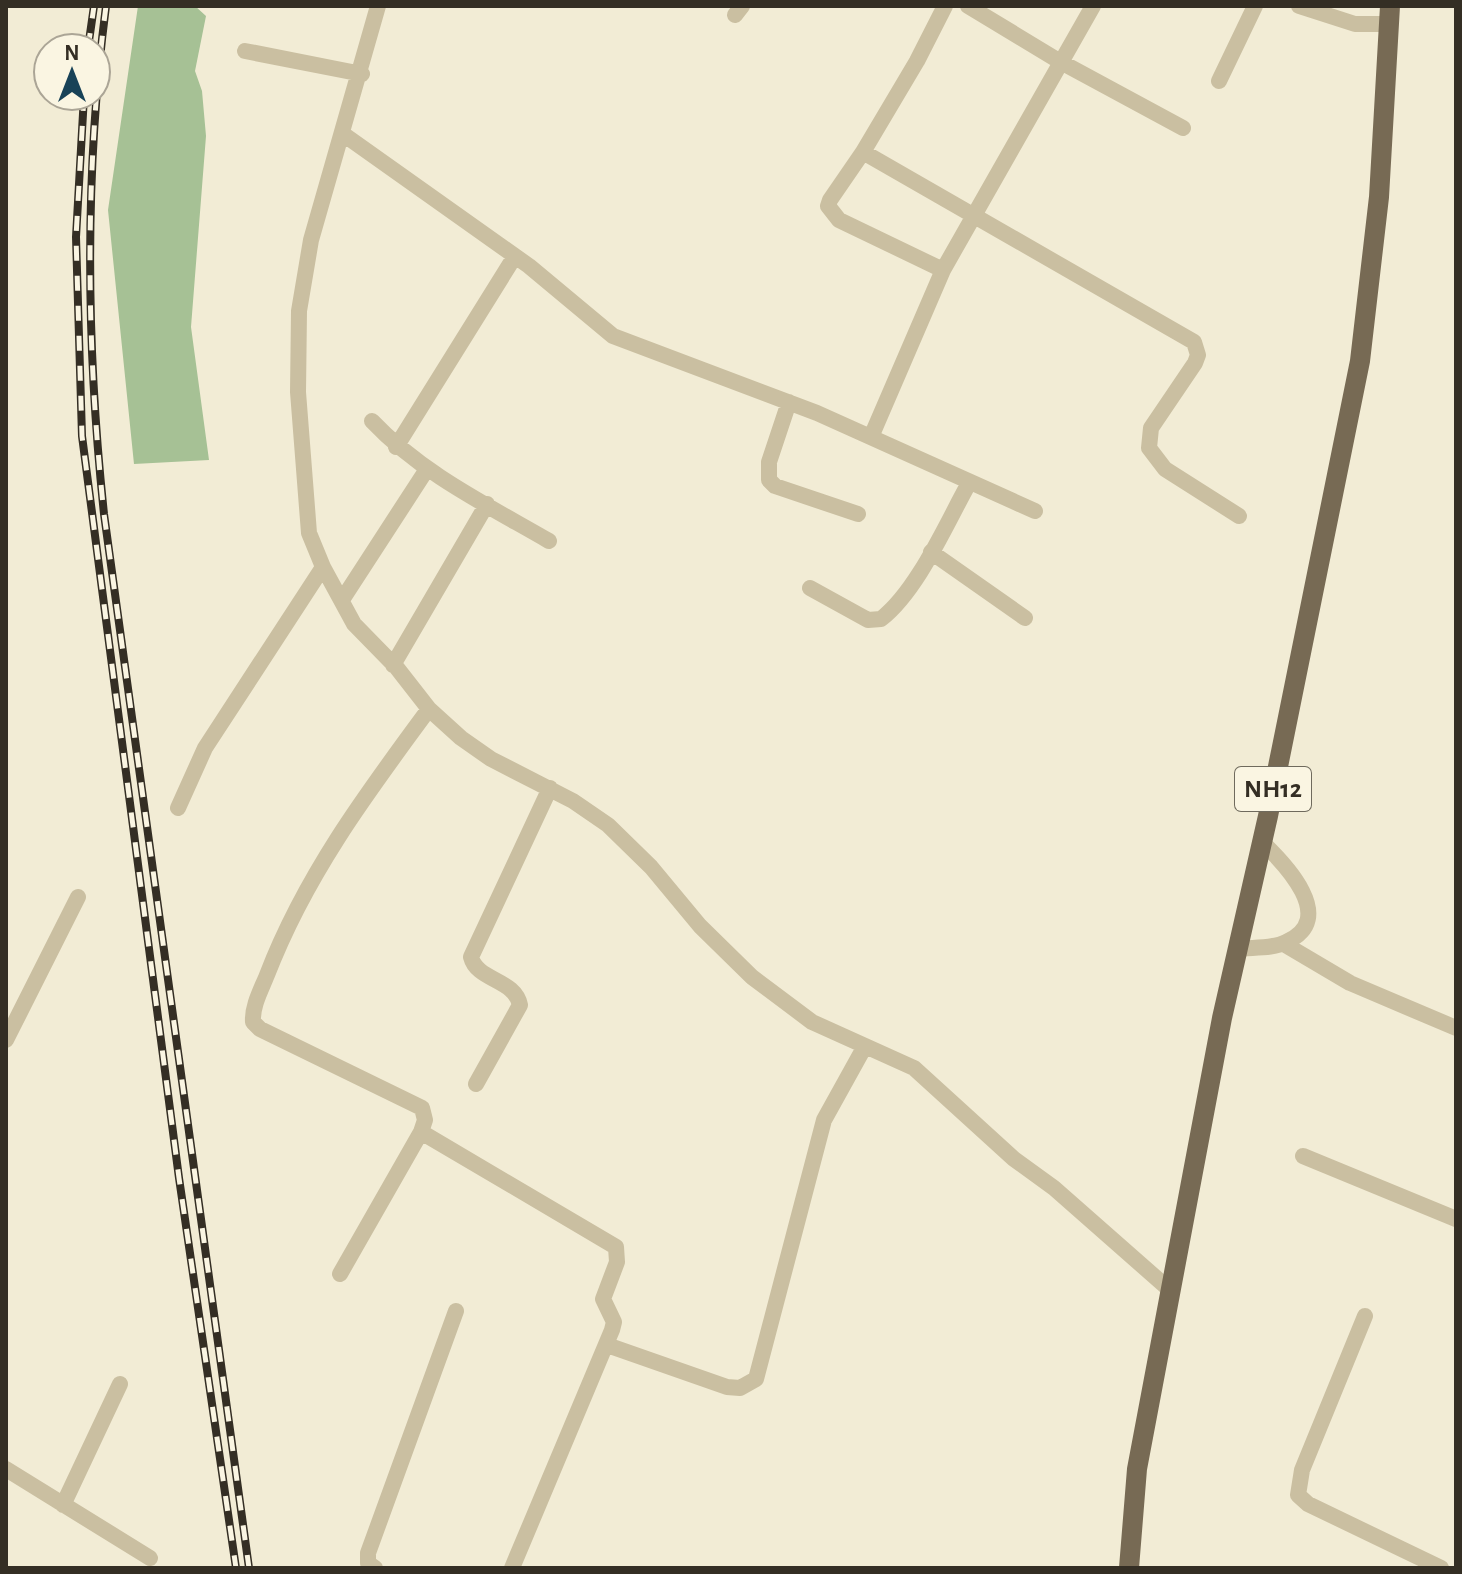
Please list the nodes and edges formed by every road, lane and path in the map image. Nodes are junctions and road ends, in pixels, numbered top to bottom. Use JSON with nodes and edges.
{"nodes":[{"id":1,"x":378,"y":6,"type":"edge"},
{"id":2,"x":945,"y":6,"type":"edge"},
{"id":3,"x":968,"y":6,"type":"edge"},
{"id":4,"x":1093,"y":6,"type":"edge"},
{"id":5,"x":1255,"y":6,"type":"edge"},
{"id":6,"x":1299,"y":6,"type":"edge"},
{"id":7,"x":1389,"y":15,"type":"edge"},
{"id":8,"x":245,"y":51,"type":"dead end"},
{"id":9,"x":1059,"y":61,"type":"junction"},
{"id":10,"x":362,"y":74,"type":"junction"},
{"id":11,"x":1219,"y":81,"type":"dead end"},
{"id":12,"x":1183,"y":128,"type":"dead end"},
{"id":13,"x":343,"y":134,"type":"junction"},
{"id":14,"x":863,"y":152,"type":"junction"},
{"id":15,"x":976,"y":215,"type":"junction"},
{"id":16,"x":515,"y":256,"type":"junction"},
{"id":17,"x":943,"y":270,"type":"junction"},
{"id":18,"x":789,"y":402,"type":"junction"},
{"id":19,"x":372,"y":421,"type":"dead end"},
{"id":20,"x":871,"y":437,"type":"junction"},
{"id":21,"x":396,"y":447,"type":"junction"},
{"id":22,"x":427,"y":469,"type":"junction"},
{"id":23,"x":969,"y":483,"type":"junction"},
{"id":24,"x":487,"y":504,"type":"junction"},
{"id":25,"x":1035,"y":511,"type":"dead end"},
{"id":26,"x":858,"y":514,"type":"dead end"},
{"id":27,"x":1239,"y":516,"type":"dead end"},
{"id":28,"x":549,"y":541,"type":"dead end"},
{"id":29,"x":931,"y":552,"type":"junction"},
{"id":30,"x":323,"y":567,"type":"junction"},
{"id":31,"x":810,"y":588,"type":"dead end"},
{"id":32,"x":342,"y":600,"type":"junction"},
{"id":33,"x":1025,"y":618,"type":"dead end"},
{"id":34,"x":393,"y":665,"type":"junction"},
{"id":35,"x":429,"y":709,"type":"junction"},
{"id":36,"x":550,"y":788,"type":"junction"},
{"id":37,"x":178,"y":808,"type":"dead end"},
{"id":38,"x":1262,"y":842,"type":"junction"},
{"id":39,"x":78,"y":897,"type":"dead end"},
{"id":40,"x":1284,"y":944,"type":"junction"},
{"id":41,"x":1237,"y":949,"type":"junction"},
{"id":42,"x":1456,"y":1028,"type":"edge"},
{"id":43,"x":6,"y":1040,"type":"edge"},
{"id":44,"x":865,"y":1046,"type":"junction"},
{"id":45,"x":476,"y":1084,"type":"dead end"},
{"id":46,"x":421,"y":1132,"type":"junction"},
{"id":47,"x":1303,"y":1156,"type":"dead end"},
{"id":48,"x":1456,"y":1219,"type":"edge"},
{"id":49,"x":340,"y":1274,"type":"dead end"},
{"id":50,"x":1171,"y":1291,"type":"junction"},
{"id":51,"x":456,"y":1311,"type":"dead end"},
{"id":52,"x":1365,"y":1316,"type":"dead end"},
{"id":53,"x":607,"y":1345,"type":"junction"},
{"id":54,"x":120,"y":1384,"type":"dead end"},
{"id":55,"x":6,"y":1469,"type":"edge"},
{"id":56,"x":63,"y":1505,"type":"junction"},
{"id":57,"x":150,"y":1558,"type":"dead end"},
{"id":58,"x":375,"y":1568,"type":"edge"},
{"id":59,"x":512,"y":1568,"type":"edge"},
{"id":60,"x":1129,"y":1568,"type":"edge"},
{"id":61,"x":1441,"y":1568,"type":"edge"}],
"edges":[{"from":1,"to":10,"type":"street"},
{"from":2,"to":14,"type":"street"},
{"from":3,"to":9,"type":"street"},
{"from":4,"to":9,"type":"street"},
{"from":5,"to":11,"type":"street"},
{"from":6,"to":7,"type":"street"},
{"from":7,"to":38,"type":"main road","number":"NH12"},
{"from":8,"to":10,"type":"street"},
{"from":9,"to":12,"type":"street"},
{"from":9,"to":15,"type":"street"},
{"from":10,"to":13,"type":"street"},
{"from":13,"to":16,"type":"street"},
{"from":13,"to":30,"type":"street"},
{"from":14,"to":15,"type":"street"},
{"from":14,"to":17,"type":"street"},
{"from":15,"to":17,"type":"street"},
{"from":15,"to":27,"type":"street"},
{"from":16,"to":18,"type":"street"},
{"from":16,"to":21,"type":"street"},
{"from":17,"to":20,"type":"street"},
{"from":18,"to":20,"type":"street"},
{"from":18,"to":26,"type":"street"},
{"from":19,"to":21,"type":"street"},
{"from":20,"to":23,"type":"street"},
{"from":21,"to":22,"type":"street"},
{"from":22,"to":24,"type":"street"},
{"from":22,"to":32,"type":"street"},
{"from":23,"to":25,"type":"street"},
{"from":23,"to":29,"type":"street"},
{"from":24,"to":28,"type":"street"},
{"from":24,"to":34,"type":"street"},
{"from":29,"to":31,"type":"street"},
{"from":29,"to":33,"type":"street"},
{"from":30,"to":32,"type":"street"},
{"from":30,"to":37,"type":"street"},
{"from":32,"to":34,"type":"street"},
{"from":34,"to":35,"type":"street"},
{"from":35,"to":36,"type":"street"},
{"from":35,"to":46,"type":"street"},
{"from":36,"to":44,"type":"street"},
{"from":36,"to":45,"type":"street"},
{"from":38,"to":40,"type":"street"},
{"from":38,"to":41,"type":"main road","number":"NH12"},
{"from":39,"to":43,"type":"street"},
{"from":40,"to":41,"type":"street"},
{"from":40,"to":42,"type":"street"},
{"from":41,"to":50,"type":"main road","number":"NH12"},
{"from":44,"to":50,"type":"street"},
{"from":44,"to":53,"type":"street"},
{"from":46,"to":49,"type":"street"},
{"from":46,"to":53,"type":"street"},
{"from":47,"to":48,"type":"street"},
{"from":50,"to":60,"type":"main road","number":"NH12"},
{"from":51,"to":58,"type":"street"},
{"from":52,"to":61,"type":"street"},
{"from":53,"to":59,"type":"street"},
{"from":54,"to":56,"type":"street"},
{"from":55,"to":56,"type":"street"},
{"from":56,"to":57,"type":"street"}]}
